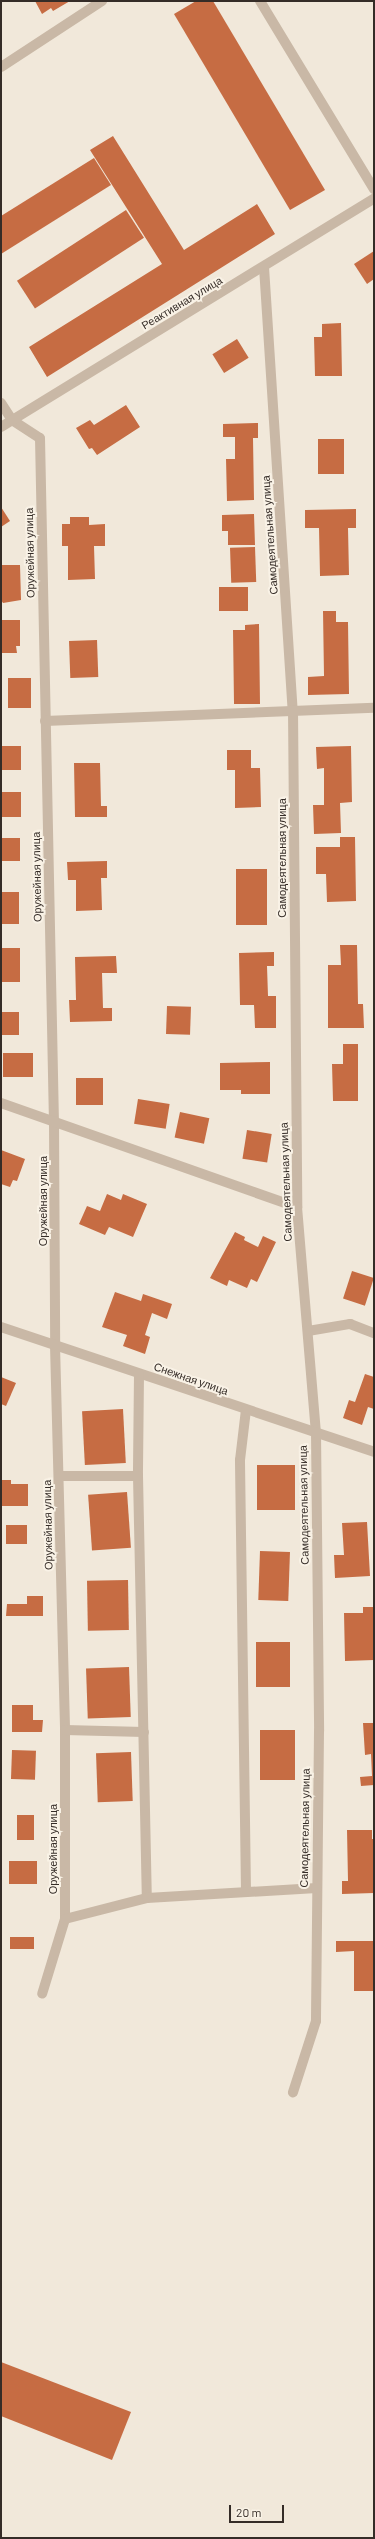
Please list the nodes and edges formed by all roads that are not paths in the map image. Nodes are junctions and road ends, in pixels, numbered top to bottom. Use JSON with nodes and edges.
{"nodes":[{"id":1,"x":102,"y":1,"type":"edge"},
{"id":2,"x":260,"y":1,"type":"edge"},
{"id":3,"x":1,"y":67,"type":"edge"},
{"id":4,"x":374,"y":189,"type":"edge"},
{"id":5,"x":374,"y":198,"type":"edge"},
{"id":6,"x":264,"y":267,"type":"junction"},
{"id":7,"x":1,"y":404,"type":"edge"},
{"id":8,"x":12,"y":420,"type":"junction"},
{"id":9,"x":1,"y":427,"type":"edge"},
{"id":10,"x":374,"y":708,"type":"edge"},
{"id":11,"x":293,"y":710,"type":"junction"},
{"id":12,"x":45,"y":721,"type":"junction"},
{"id":13,"x":1,"y":1103,"type":"edge"},
{"id":14,"x":54,"y":1121,"type":"junction"},
{"id":15,"x":297,"y":1207,"type":"junction"},
{"id":16,"x":1,"y":1327,"type":"edge"},
{"id":17,"x":308,"y":1331,"type":"junction"},
{"id":18,"x":374,"y":1333,"type":"edge"},
{"id":19,"x":55,"y":1345,"type":"junction"},
{"id":20,"x":139,"y":1374,"type":"junction"},
{"id":21,"x":246,"y":1410,"type":"junction"},
{"id":22,"x":316,"y":1432,"type":"junction"},
{"id":23,"x":374,"y":1452,"type":"edge"},
{"id":24,"x":59,"y":1476,"type":"junction"},
{"id":25,"x":138,"y":1476,"type":"junction"},
{"id":26,"x":65,"y":1730,"type":"junction"},
{"id":27,"x":144,"y":1732,"type":"junction"},
{"id":28,"x":317,"y":1888,"type":"junction"},
{"id":29,"x":246,"y":1892,"type":"junction"},
{"id":30,"x":147,"y":1898,"type":"junction"},
{"id":31,"x":65,"y":1919,"type":"junction"},
{"id":32,"x":42,"y":1994,"type":"dead end"},
{"id":33,"x":293,"y":2092,"type":"dead end"}],
"edges":[{"from":1,"to":3,"type":"street"},
{"from":2,"to":4,"type":"street"},
{"from":5,"to":6,"type":"street","name":"Реактивная улица"},
{"from":6,"to":8,"type":"street","name":"Реактивная улица"},
{"from":6,"to":11,"type":"street","name":"Самодеятельная улица"},
{"from":7,"to":8,"type":"street"},
{"from":8,"to":9,"type":"street","name":"Реактивная улица"},
{"from":8,"to":12,"type":"street","name":"Оружейная улица"},
{"from":10,"to":11,"type":"street"},
{"from":11,"to":12,"type":"street"},
{"from":11,"to":15,"type":"street","name":"Самодеятельная улица"},
{"from":12,"to":14,"type":"street","name":"Оружейная улица"},
{"from":13,"to":14,"type":"street"},
{"from":14,"to":15,"type":"street"},
{"from":14,"to":19,"type":"street","name":"Оружейная улица"},
{"from":15,"to":17,"type":"street","name":"Самодеятельная улица"},
{"from":16,"to":19,"type":"street","name":"Снежная улица"},
{"from":17,"to":18,"type":"street"},
{"from":17,"to":22,"type":"street","name":"Самодеятельная улица"},
{"from":19,"to":20,"type":"street","name":"Снежная улица"},
{"from":19,"to":24,"type":"street","name":"Оружейная улица"},
{"from":20,"to":21,"type":"street","name":"Снежная улица"},
{"from":20,"to":25,"type":"street"},
{"from":21,"to":22,"type":"street","name":"Снежная улица"},
{"from":21,"to":29,"type":"street"},
{"from":22,"to":23,"type":"street","name":"Снежная улица"},
{"from":22,"to":28,"type":"street","name":"Самодеятельная улица"},
{"from":24,"to":25,"type":"street"},
{"from":24,"to":26,"type":"street","name":"Оружейная улица"},
{"from":25,"to":27,"type":"street"},
{"from":26,"to":27,"type":"street"},
{"from":26,"to":31,"type":"street","name":"Оружейная улица"},
{"from":27,"to":30,"type":"street"},
{"from":28,"to":29,"type":"street"},
{"from":28,"to":33,"type":"street","name":"Самодеятельная улица"},
{"from":29,"to":30,"type":"street"},
{"from":30,"to":31,"type":"street"},
{"from":31,"to":32,"type":"street","name":"Оружейная улица"}]}
